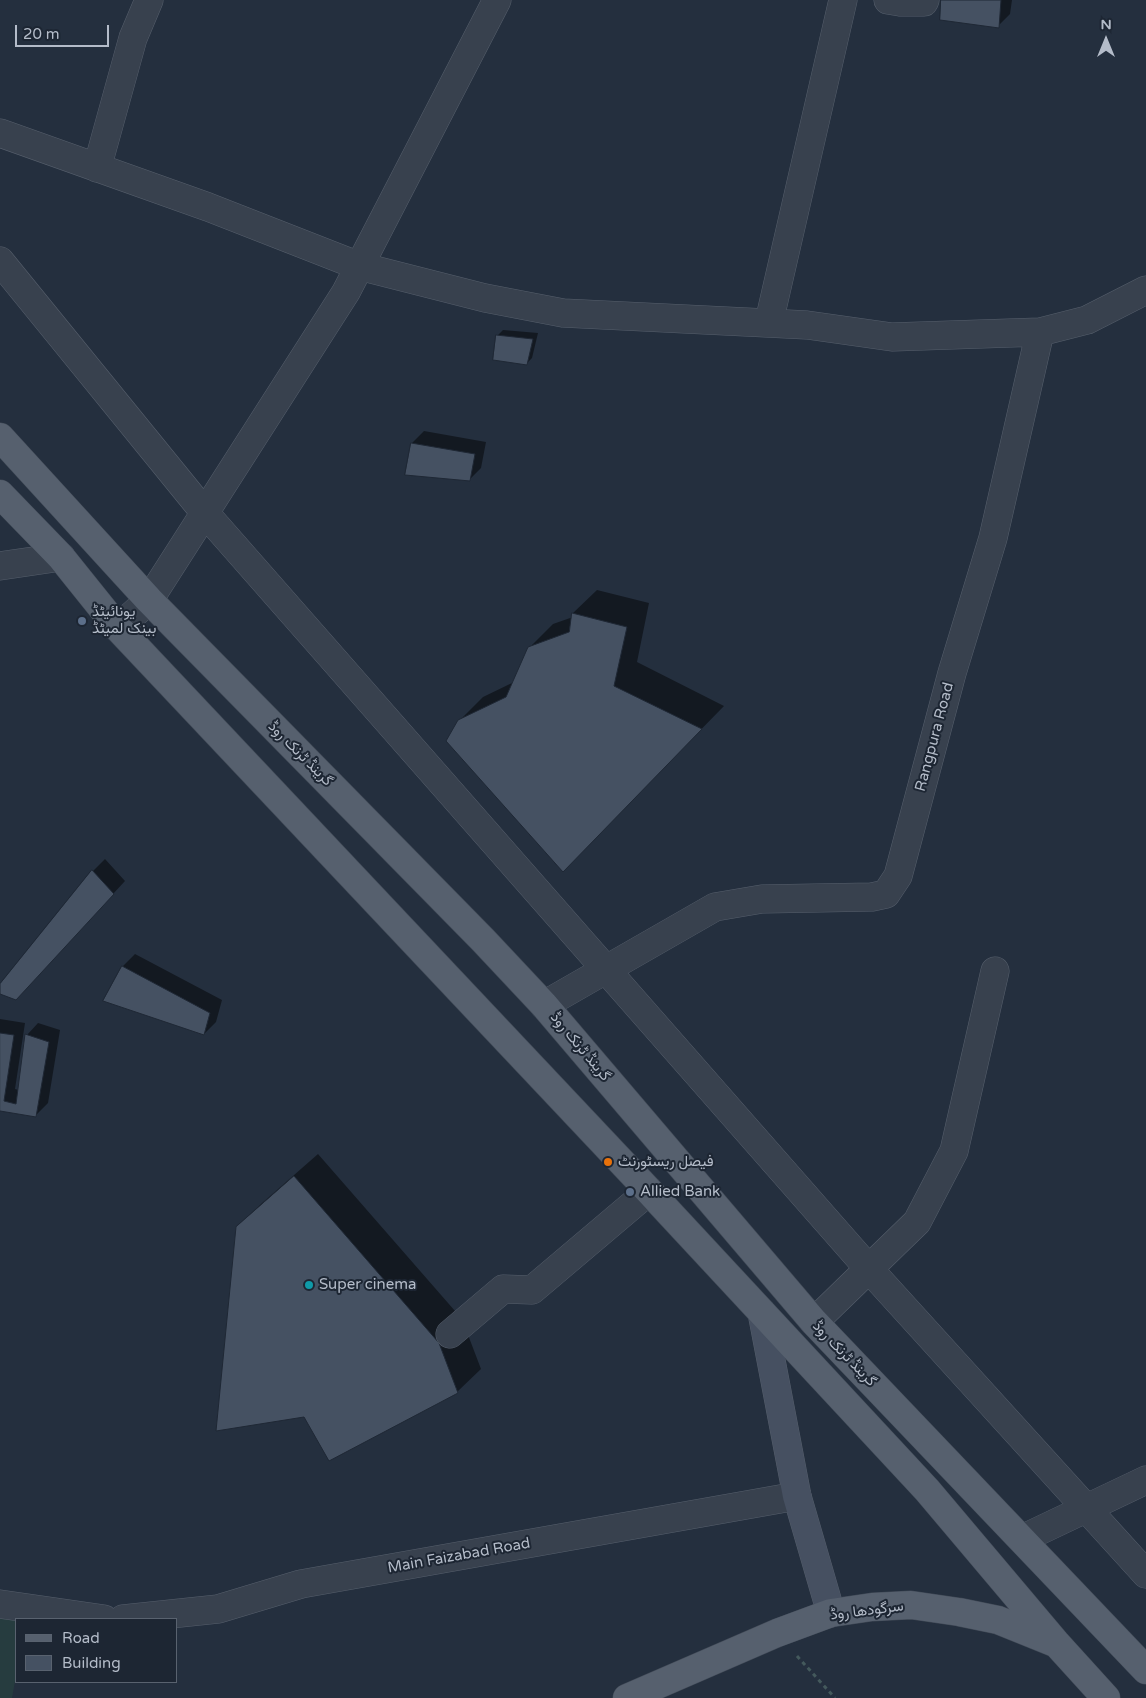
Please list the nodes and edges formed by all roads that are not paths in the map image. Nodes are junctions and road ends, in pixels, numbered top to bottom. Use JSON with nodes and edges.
{"nodes":[{"id":1,"x":149,"y":0,"type":"edge"},
{"id":2,"x":497,"y":0,"type":"edge"},
{"id":3,"x":842,"y":0,"type":"edge"},
{"id":4,"x":888,"y":0,"type":"edge"},
{"id":5,"x":924,"y":0,"type":"edge"},
{"id":6,"x":0,"y":133,"type":"edge"},
{"id":7,"x":98,"y":168,"type":"junction"},
{"id":8,"x":0,"y":261,"type":"edge"},
{"id":9,"x":360,"y":266,"type":"junction"},
{"id":10,"x":1146,"y":290,"type":"edge"},
{"id":11,"x":769,"y":322,"type":"junction"},
{"id":12,"x":1040,"y":332,"type":"junction"},
{"id":13,"x":0,"y":437,"type":"edge"},
{"id":14,"x":0,"y":494,"type":"edge"},
{"id":15,"x":205,"y":512,"type":"junction"},
{"id":16,"x":61,"y":558,"type":"junction"},
{"id":17,"x":0,"y":566,"type":"edge"},
{"id":18,"x":149,"y":600,"type":"junction"},
{"id":19,"x":118,"y":628,"type":"junction"},
{"id":20,"x":605,"y":970,"type":"junction"},
{"id":21,"x":995,"y":971,"type":"dead end"},
{"id":22,"x":544,"y":1005,"type":"junction"},
{"id":23,"x":649,"y":1191,"type":"junction"},
{"id":24,"x":868,"y":1269,"type":"junction"},
{"id":25,"x":762,"y":1313,"type":"junction"},
{"id":26,"x":814,"y":1322,"type":"junction"},
{"id":27,"x":450,"y":1334,"type":"dead end"},
{"id":28,"x":1146,"y":1480,"type":"edge"},
{"id":29,"x":797,"y":1496,"type":"junction"},
{"id":30,"x":1086,"y":1508,"type":"junction"},
{"id":31,"x":1022,"y":1539,"type":"junction"},
{"id":32,"x":1146,"y":1574,"type":"edge"},
{"id":33,"x":0,"y":1604,"type":"edge"},
{"id":34,"x":831,"y":1613,"type":"junction"},
{"id":35,"x":97,"y":1618,"type":"edge"},
{"id":36,"x":132,"y":1618,"type":"edge"},
{"id":37,"x":1057,"y":1644,"type":"junction"},
{"id":38,"x":1146,"y":1670,"type":"edge"},
{"id":39,"x":627,"y":1698,"type":"edge"},
{"id":40,"x":1106,"y":1698,"type":"edge"}],
"edges":[{"from":1,"to":7,"type":"street"},
{"from":2,"to":9,"type":"street"},
{"from":3,"to":11,"type":"street"},
{"from":4,"to":5,"type":"street"},
{"from":6,"to":7,"type":"street"},
{"from":7,"to":9,"type":"street"},
{"from":8,"to":15,"type":"street"},
{"from":9,"to":11,"type":"street"},
{"from":9,"to":15,"type":"street"},
{"from":10,"to":12,"type":"street"},
{"from":11,"to":12,"type":"street"},
{"from":12,"to":20,"type":"street","name":"Rangpura Road"},
{"from":13,"to":18,"type":"main road","name":"گرینڈ ٹرنک روڈ"},
{"from":14,"to":16,"type":"main road","name":"گرینڈ ٹرنک روڈ"},
{"from":15,"to":18,"type":"street"},
{"from":15,"to":20,"type":"street"},
{"from":16,"to":17,"type":"street"},
{"from":16,"to":19,"type":"main road","name":"گرینڈ ٹرنک روڈ"},
{"from":18,"to":19,"type":"street"},
{"from":18,"to":22,"type":"main road","name":"گرینڈ ٹرنک روڈ"},
{"from":19,"to":23,"type":"main road","name":"گرینڈ ٹرنک روڈ"},
{"from":20,"to":22,"type":"street","name":"Rangpura Road"},
{"from":20,"to":24,"type":"street"},
{"from":21,"to":24,"type":"street"},
{"from":22,"to":26,"type":"main road","name":"گرینڈ ٹرنک روڈ"},
{"from":23,"to":25,"type":"main road","name":"گرینڈ ٹرنک روڈ"},
{"from":23,"to":27,"type":"street"},
{"from":24,"to":26,"type":"street"},
{"from":24,"to":30,"type":"street"},
{"from":25,"to":29,"type":"main road"},
{"from":25,"to":37,"type":"main road","name":"گرینڈ ٹرنک روڈ"},
{"from":26,"to":31,"type":"main road","name":"گرینڈ ٹرنک روڈ"},
{"from":28,"to":30,"type":"street"},
{"from":29,"to":34,"type":"main road"},
{"from":29,"to":36,"type":"street","name":"Main Faizabad Road"},
{"from":30,"to":31,"type":"street"},
{"from":30,"to":32,"type":"street"},
{"from":31,"to":38,"type":"main road","name":"گرینڈ ٹرنک روڈ"},
{"from":33,"to":35,"type":"street"},
{"from":34,"to":37,"type":"main road","name":"سرگودھا روڈ"},
{"from":34,"to":39,"type":"main road","name":"سرگودھا روڈ"},
{"from":37,"to":40,"type":"main road","name":"گرینڈ ٹرنک روڈ"}]}
